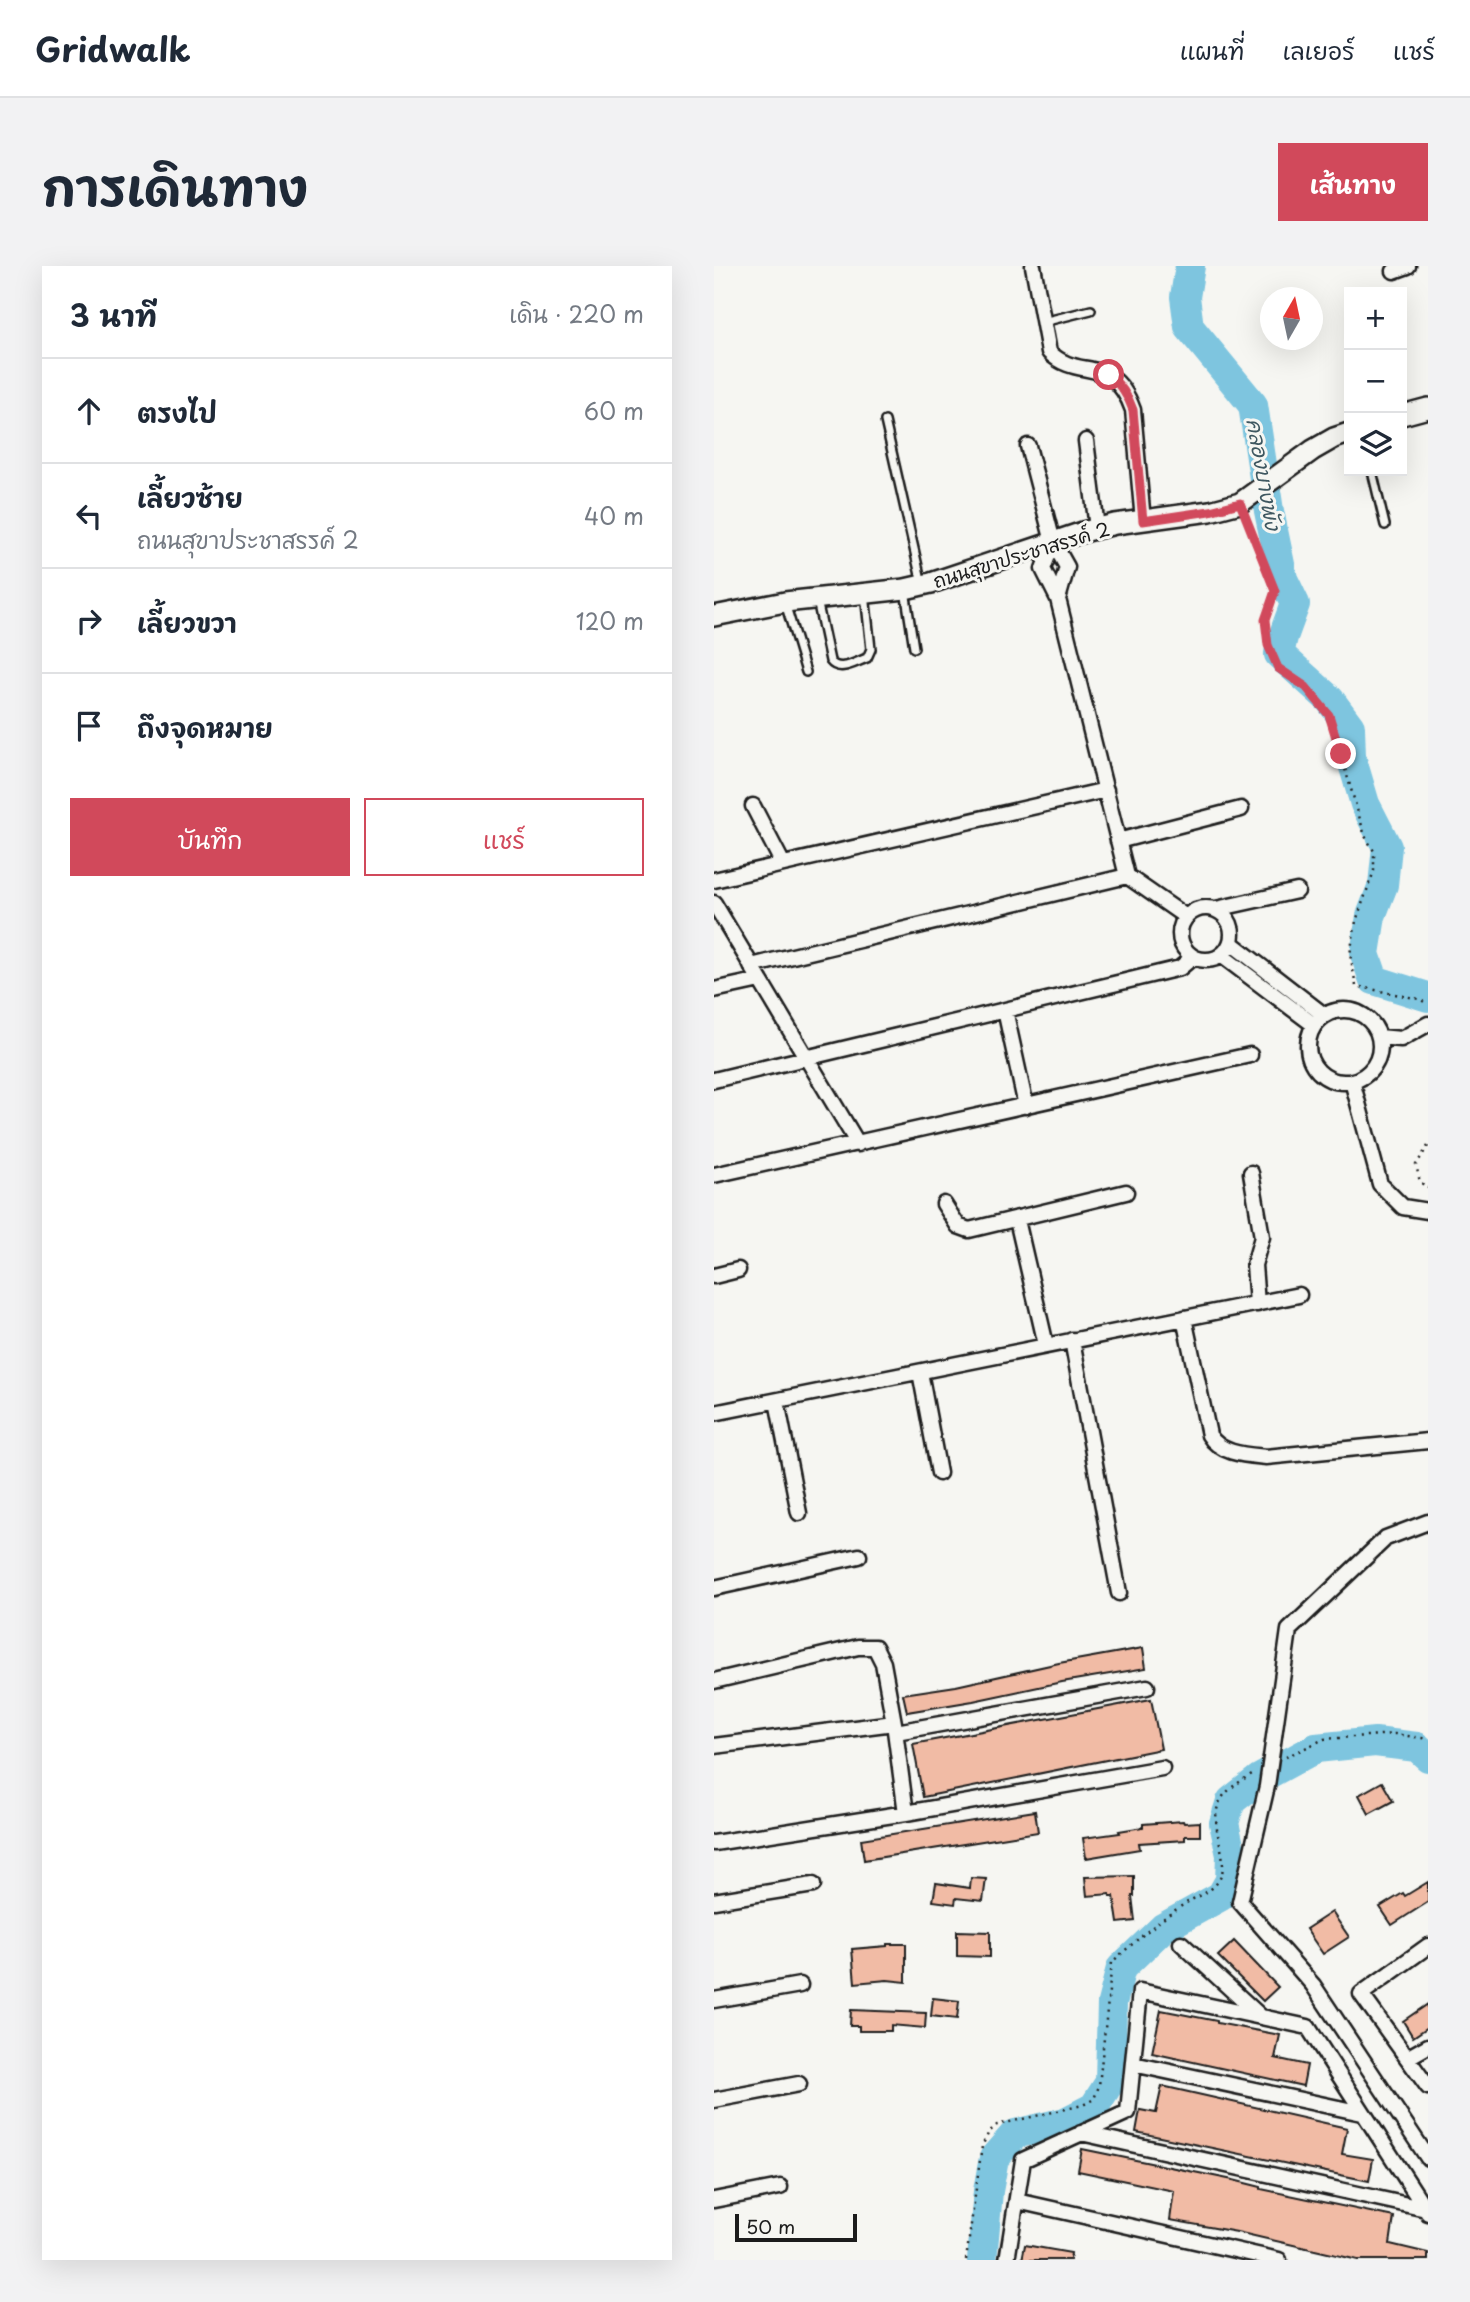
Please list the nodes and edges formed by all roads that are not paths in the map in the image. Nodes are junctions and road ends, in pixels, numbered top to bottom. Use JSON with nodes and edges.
{"nodes":[{"id":1,"x":1033,"y":266,"type":"edge"},
{"id":2,"x":1091,"y":310,"type":"dead end"},
{"id":3,"x":1043,"y":322,"type":"junction"},
{"id":4,"x":1428,"y":408,"type":"edge"},
{"id":5,"x":1407,"y":414,"type":"edge"},
{"id":6,"x":885,"y":421,"type":"dead end"},
{"id":7,"x":1344,"y":435,"type":"edge"},
{"id":8,"x":1086,"y":441,"type":"dead end"},
{"id":9,"x":1028,"y":446,"type":"dead end"},
{"id":10,"x":1373,"y":476,"type":"edge"},
{"id":11,"x":1143,"y":521,"type":"junction"},
{"id":12,"x":1385,"y":525,"type":"dead end"},
{"id":13,"x":1097,"y":528,"type":"junction"},
{"id":14,"x":1053,"y":542,"type":"junction"},
{"id":15,"x":914,"y":587,"type":"junction"},
{"id":16,"x":865,"y":593,"type":"junction"},
{"id":17,"x":817,"y":598,"type":"junction"},
{"id":18,"x":1058,"y":599,"type":"junction"},
{"id":19,"x":785,"y":602,"type":"junction"},
{"id":20,"x":714,"y":616,"type":"edge"},
{"id":21,"x":914,"y":648,"type":"dead end"},
{"id":22,"x":806,"y":672,"type":"dead end"},
{"id":23,"x":1106,"y":790,"type":"junction"},
{"id":24,"x":753,"y":806,"type":"dead end"},
{"id":25,"x":1241,"y":809,"type":"dead end"},
{"id":26,"x":1118,"y":841,"type":"junction"},
{"id":27,"x":783,"y":864,"type":"junction"},
{"id":28,"x":1127,"y":876,"type":"junction"},
{"id":29,"x":714,"y":880,"type":"edge"},
{"id":30,"x":1297,"y":891,"type":"dead end"},
{"id":31,"x":714,"y":905,"type":"edge"},
{"id":32,"x":1216,"y":909,"type":"junction"},
{"id":33,"x":1186,"y":917,"type":"junction"},
{"id":34,"x":1231,"y":943,"type":"junction"},
{"id":35,"x":1221,"y":955,"type":"junction"},
{"id":36,"x":1193,"y":957,"type":"junction"},
{"id":37,"x":751,"y":966,"type":"junction"},
{"id":38,"x":760,"y":980,"type":"junction"},
{"id":39,"x":714,"y":990,"type":"edge"},
{"id":40,"x":1004,"y":1010,"type":"junction"},
{"id":41,"x":1319,"y":1020,"type":"junction"},
{"id":42,"x":1428,"y":1024,"type":"edge"},
{"id":43,"x":1379,"y":1037,"type":"junction"},
{"id":44,"x":1250,"y":1055,"type":"dead end"},
{"id":45,"x":807,"y":1058,"type":"junction"},
{"id":46,"x":714,"y":1080,"type":"edge"},
{"id":47,"x":1352,"y":1081,"type":"junction"},
{"id":48,"x":1026,"y":1106,"type":"junction"},
{"id":49,"x":858,"y":1144,"type":"junction"},
{"id":50,"x":1251,"y":1173,"type":"dead end"},
{"id":51,"x":714,"y":1175,"type":"edge"},
{"id":52,"x":1126,"y":1192,"type":"dead end"},
{"id":53,"x":944,"y":1203,"type":"dead end"},
{"id":54,"x":1428,"y":1211,"type":"edge"},
{"id":55,"x":1017,"y":1220,"type":"junction"},
{"id":56,"x":738,"y":1270,"type":"dead end"},
{"id":57,"x":714,"y":1276,"type":"edge"},
{"id":58,"x":1299,"y":1295,"type":"dead end"},
{"id":59,"x":1257,"y":1304,"type":"junction"},
{"id":60,"x":1184,"y":1318,"type":"junction"},
{"id":61,"x":1072,"y":1340,"type":"junction"},
{"id":62,"x":1046,"y":1345,"type":"junction"},
{"id":63,"x":920,"y":1372,"type":"junction"},
{"id":64,"x":777,"y":1401,"type":"junction"},
{"id":65,"x":714,"y":1413,"type":"edge"},
{"id":66,"x":1428,"y":1441,"type":"edge"},
{"id":67,"x":939,"y":1474,"type":"dead end"},
{"id":68,"x":799,"y":1513,"type":"dead end"},
{"id":69,"x":1428,"y":1522,"type":"edge"},
{"id":70,"x":859,"y":1556,"type":"dead end"},
{"id":71,"x":714,"y":1588,"type":"edge"},
{"id":72,"x":1119,"y":1593,"type":"dead end"},
{"id":73,"x":714,"y":1681,"type":"edge"},
{"id":74,"x":1147,"y":1687,"type":"dead end"},
{"id":75,"x":895,"y":1727,"type":"junction"},
{"id":76,"x":714,"y":1746,"type":"edge"},
{"id":77,"x":1162,"y":1768,"type":"dead end"},
{"id":78,"x":906,"y":1813,"type":"junction"},
{"id":79,"x":714,"y":1843,"type":"edge"},
{"id":80,"x":813,"y":1885,"type":"dead end"},
{"id":81,"x":714,"y":1901,"type":"edge"},
{"id":82,"x":1181,"y":1943,"type":"dead end"},
{"id":83,"x":1428,"y":1946,"type":"edge"},
{"id":84,"x":800,"y":1985,"type":"dead end"},
{"id":85,"x":714,"y":2000,"type":"edge"},
{"id":86,"x":1261,"y":2017,"type":"junction"},
{"id":87,"x":1428,"y":2046,"type":"edge"},
{"id":88,"x":1407,"y":2058,"type":"junction"},
{"id":89,"x":1133,"y":2064,"type":"junction"},
{"id":90,"x":799,"y":2084,"type":"dead end"},
{"id":91,"x":1428,"y":2087,"type":"edge"},
{"id":92,"x":714,"y":2100,"type":"edge"},
{"id":93,"x":1362,"y":2113,"type":"junction"},
{"id":94,"x":1081,"y":2133,"type":"junction"},
{"id":95,"x":1428,"y":2158,"type":"edge"},
{"id":96,"x":780,"y":2187,"type":"dead end"},
{"id":97,"x":714,"y":2200,"type":"edge"},
{"id":98,"x":1017,"y":2201,"type":"junction"},
{"id":99,"x":1427,"y":2211,"type":"edge"},
{"id":100,"x":1007,"y":2260,"type":"edge"},
{"id":101,"x":1279,"y":2260,"type":"edge"}],
"edges":[{"from":1,"to":3,"type":"street"},
{"from":2,"to":3,"type":"lane"},
{"from":3,"to":11,"type":"street"},
{"from":4,"to":5,"type":"street"},
{"from":6,"to":15,"type":"lane"},
{"from":7,"to":11,"type":"street","name":"ถนนสุขาประชาสรรค์ 2"},
{"from":8,"to":13,"type":"street"},
{"from":9,"to":14,"type":"street"},
{"from":10,"to":12,"type":"lane"},
{"from":11,"to":13,"type":"street","name":"ถนนสุขาประชาสรรค์ 2"},
{"from":13,"to":14,"type":"street","name":"ถนนสุขาประชาสรรค์ 2"},
{"from":14,"to":15,"type":"street","name":"ถนนสุขาประชาสรรค์ 2"},
{"from":14,"to":18,"type":"street"},
{"from":14,"to":18,"type":"street"},
{"from":15,"to":16,"type":"street","name":"ถนนสุขาประชาสรรค์ 2"},
{"from":15,"to":21,"type":"lane"},
{"from":16,"to":17,"type":"street","name":"ถนนสุขาประชาสรรค์ 2"},
{"from":16,"to":17,"type":"lane"},
{"from":17,"to":19,"type":"street","name":"ถนนสุขาประชาสรรค์ 2"},
{"from":18,"to":23,"type":"street"},
{"from":19,"to":20,"type":"street","name":"ถนนสุขาประชาสรรค์ 2"},
{"from":19,"to":22,"type":"lane"},
{"from":23,"to":26,"type":"street"},
{"from":23,"to":27,"type":"street"},
{"from":24,"to":27,"type":"street"},
{"from":25,"to":26,"type":"street"},
{"from":26,"to":28,"type":"street"},
{"from":27,"to":29,"type":"street"},
{"from":28,"to":33,"type":"street"},
{"from":28,"to":37,"type":"street"},
{"from":30,"to":32,"type":"street"},
{"from":31,"to":37,"type":"street"},
{"from":32,"to":33,"type":"street"},
{"from":32,"to":34,"type":"street"},
{"from":33,"to":36,"type":"street"},
{"from":34,"to":35,"type":"street"},
{"from":34,"to":41,"type":"street"},
{"from":35,"to":36,"type":"street"},
{"from":35,"to":41,"type":"street"},
{"from":36,"to":40,"type":"street"},
{"from":37,"to":38,"type":"street"},
{"from":38,"to":39,"type":"street"},
{"from":38,"to":45,"type":"street"},
{"from":40,"to":45,"type":"street"},
{"from":40,"to":48,"type":"street"},
{"from":41,"to":43,"type":"street"},
{"from":41,"to":47,"type":"street"},
{"from":42,"to":43,"type":"street"},
{"from":43,"to":47,"type":"street"},
{"from":44,"to":48,"type":"street"},
{"from":45,"to":46,"type":"street"},
{"from":45,"to":49,"type":"street"},
{"from":47,"to":54,"type":"street"},
{"from":48,"to":49,"type":"street"},
{"from":49,"to":51,"type":"street"},
{"from":50,"to":59,"type":"street"},
{"from":52,"to":55,"type":"street"},
{"from":53,"to":55,"type":"street"},
{"from":55,"to":62,"type":"street"},
{"from":56,"to":57,"type":"street"},
{"from":58,"to":59,"type":"street"},
{"from":59,"to":60,"type":"street"},
{"from":60,"to":61,"type":"street"},
{"from":60,"to":66,"type":"street"},
{"from":61,"to":62,"type":"street"},
{"from":61,"to":72,"type":"street"},
{"from":62,"to":63,"type":"street"},
{"from":63,"to":64,"type":"street"},
{"from":63,"to":67,"type":"street"},
{"from":64,"to":65,"type":"street"},
{"from":64,"to":68,"type":"street"},
{"from":69,"to":95,"type":"street"},
{"from":70,"to":71,"type":"street"},
{"from":73,"to":75,"type":"street"},
{"from":74,"to":75,"type":"street"},
{"from":75,"to":76,"type":"street"},
{"from":75,"to":78,"type":"street"},
{"from":77,"to":78,"type":"street"},
{"from":78,"to":79,"type":"street"},
{"from":80,"to":81,"type":"street"},
{"from":82,"to":86,"type":"street"},
{"from":83,"to":88,"type":"street"},
{"from":84,"to":85,"type":"street"},
{"from":86,"to":89,"type":"street"},
{"from":86,"to":93,"type":"street"},
{"from":87,"to":88,"type":"street"},
{"from":88,"to":91,"type":"street"},
{"from":89,"to":93,"type":"street"},
{"from":89,"to":94,"type":"street"},
{"from":90,"to":92,"type":"street"},
{"from":93,"to":99,"type":"street"},
{"from":94,"to":98,"type":"street"},
{"from":94,"to":99,"type":"street"},
{"from":96,"to":97,"type":"street"},
{"from":98,"to":100,"type":"street"},
{"from":98,"to":101,"type":"street"}]}
